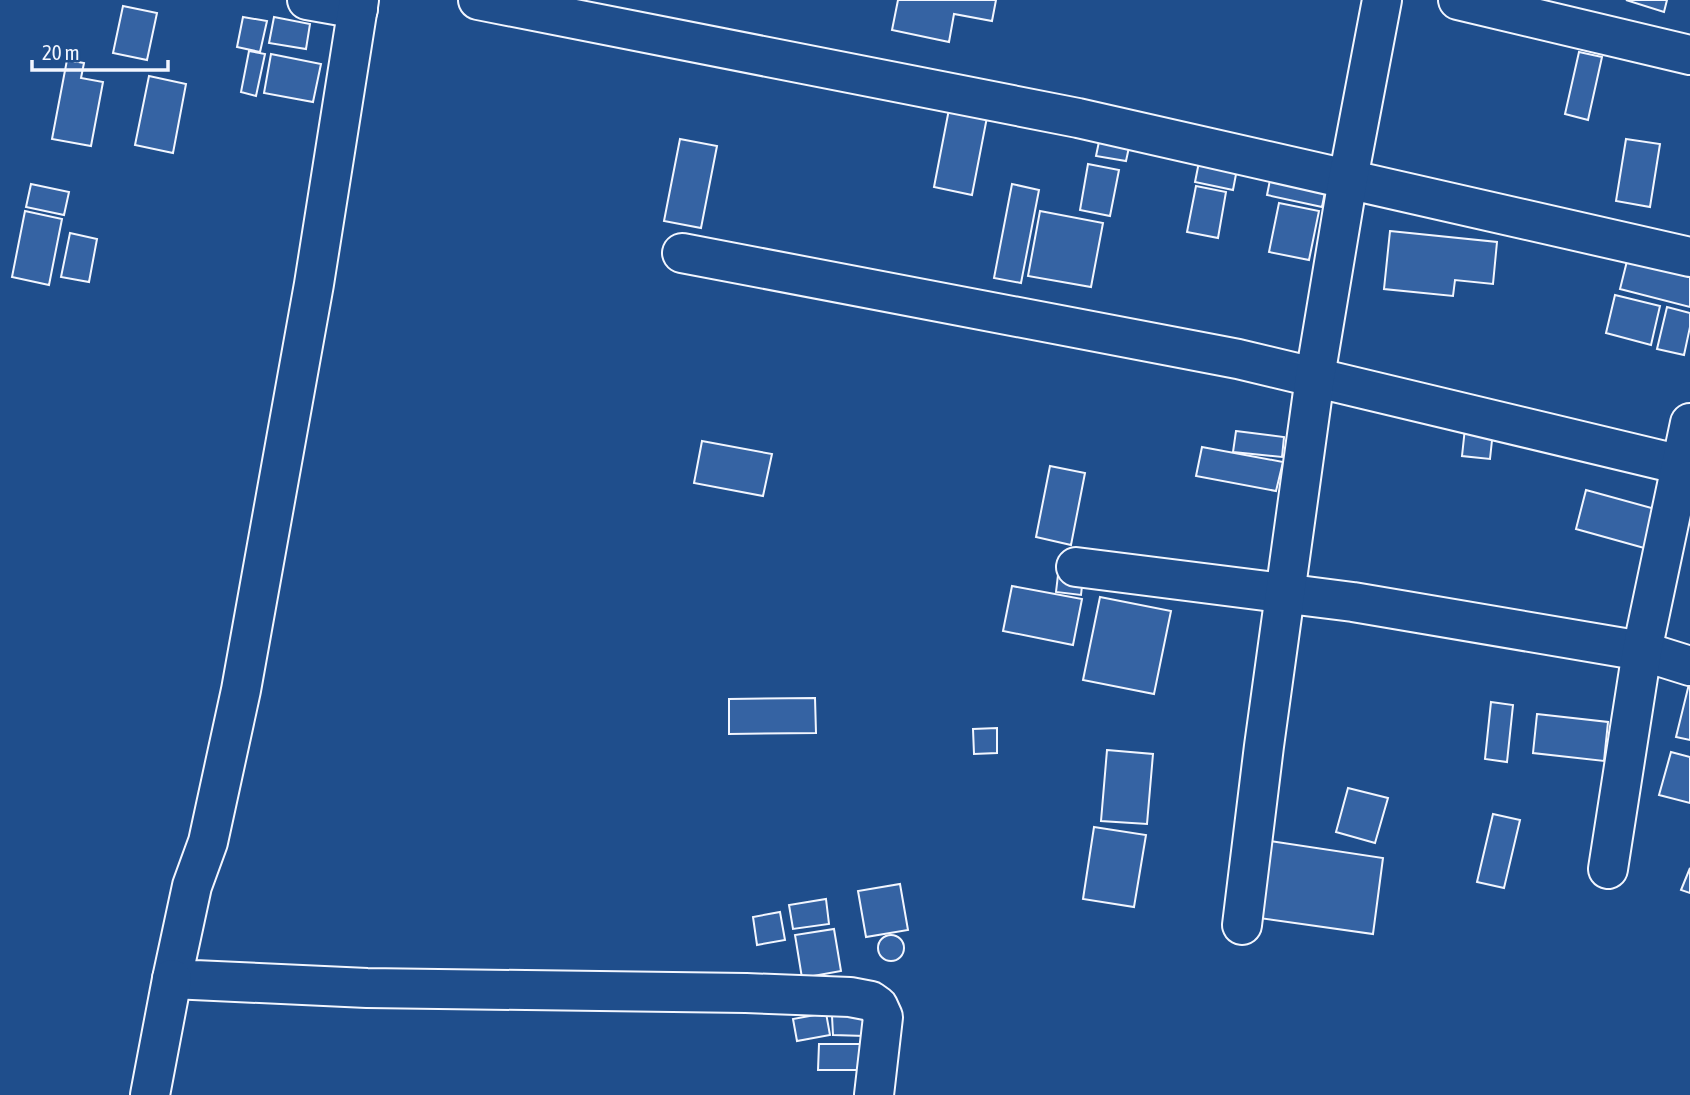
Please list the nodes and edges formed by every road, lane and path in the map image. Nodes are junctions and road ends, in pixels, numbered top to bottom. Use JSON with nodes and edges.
{"nodes":[{"id":1,"x":307,"y":0,"type":"edge"},
{"id":2,"x":478,"y":0,"type":"edge"},
{"id":3,"x":1382,"y":0,"type":"edge"},
{"id":4,"x":1458,"y":0,"type":"edge"},
{"id":5,"x":359,"y":5,"type":"edge"},
{"id":6,"x":1690,"y":55,"type":"edge"},
{"id":7,"x":1348,"y":179,"type":"junction"},
{"id":8,"x":682,"y":253,"type":"dead end"},
{"id":9,"x":1690,"y":257,"type":"edge"},
{"id":10,"x":1315,"y":377,"type":"junction"},
{"id":11,"x":1690,"y":423,"type":"edge"},
{"id":12,"x":1686,"y":466,"type":"edge"},
{"id":13,"x":1076,"y":567,"type":"dead end"},
{"id":14,"x":1286,"y":593,"type":"junction"},
{"id":15,"x":1642,"y":652,"type":"junction"},
{"id":16,"x":1690,"y":666,"type":"edge"},
{"id":17,"x":1608,"y":869,"type":"dead end"},
{"id":18,"x":1242,"y":925,"type":"dead end"},
{"id":19,"x":172,"y":979,"type":"junction"},
{"id":20,"x":150,"y":1095,"type":"edge"},
{"id":21,"x":874,"y":1095,"type":"edge"}],
"edges":[{"from":1,"to":5,"type":"street"},
{"from":2,"to":7,"type":"street"},
{"from":3,"to":7,"type":"street"},
{"from":4,"to":6,"type":"street"},
{"from":5,"to":19,"type":"street"},
{"from":7,"to":9,"type":"street"},
{"from":7,"to":10,"type":"street"},
{"from":8,"to":10,"type":"street"},
{"from":10,"to":12,"type":"street"},
{"from":10,"to":14,"type":"street"},
{"from":11,"to":12,"type":"street"},
{"from":12,"to":15,"type":"street"},
{"from":13,"to":14,"type":"street"},
{"from":14,"to":15,"type":"street"},
{"from":14,"to":18,"type":"street"},
{"from":15,"to":16,"type":"street"},
{"from":15,"to":17,"type":"street"},
{"from":19,"to":20,"type":"street"},
{"from":19,"to":21,"type":"street"}]}
